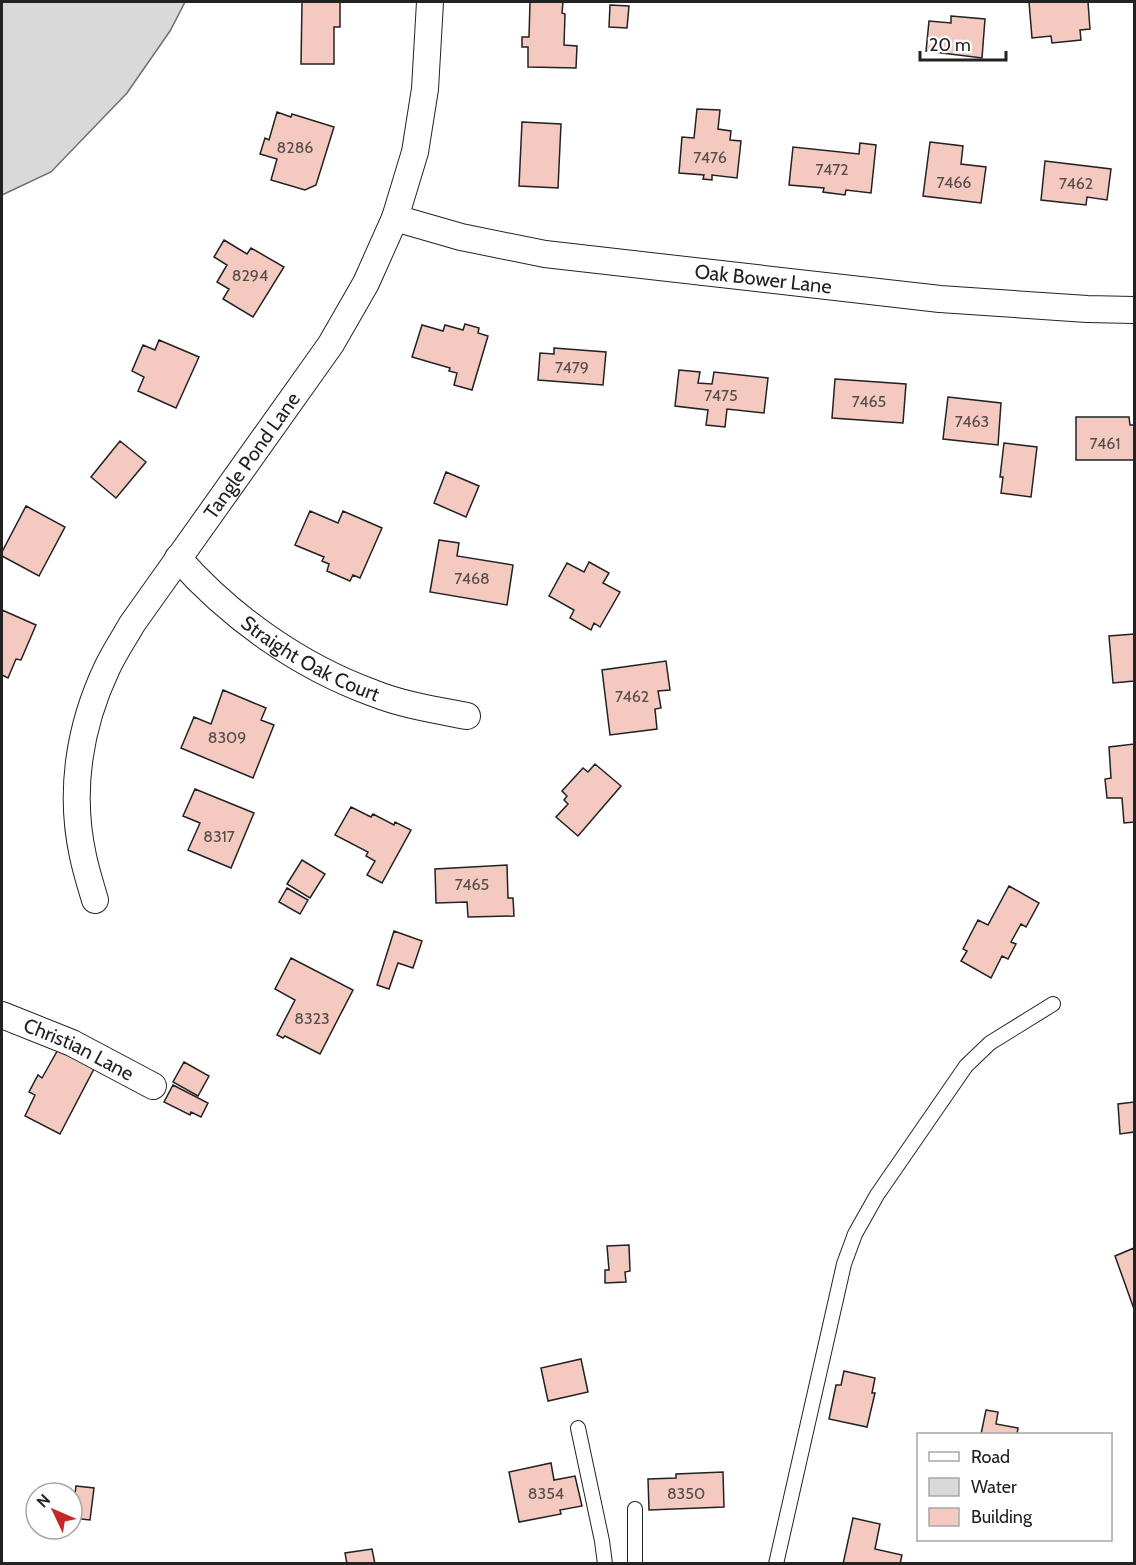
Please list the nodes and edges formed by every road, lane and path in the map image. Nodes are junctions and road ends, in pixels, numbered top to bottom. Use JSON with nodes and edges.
{"nodes":[{"id":1,"x":430,"y":2,"type":"edge"},
{"id":2,"x":395,"y":218,"type":"junction"},
{"id":3,"x":1134,"y":310,"type":"edge"},
{"id":4,"x":178,"y":558,"type":"junction"},
{"id":5,"x":467,"y":716,"type":"dead end"},
{"id":6,"x":95,"y":900,"type":"dead end"},
{"id":7,"x":1053,"y":1004,"type":"dead end"},
{"id":8,"x":2,"y":1015,"type":"edge"},
{"id":9,"x":153,"y":1086,"type":"dead end"},
{"id":10,"x":578,"y":1428,"type":"dead end"},
{"id":11,"x":634,"y":1509,"type":"dead end"},
{"id":12,"x":605,"y":1563,"type":"edge"},
{"id":13,"x":634,"y":1563,"type":"edge"},
{"id":14,"x":776,"y":1563,"type":"edge"}],
"edges":[{"from":1,"to":2,"type":"street","name":"Tangle Pond Lane"},
{"from":2,"to":3,"type":"street","name":"Oak Bower Lane"},
{"from":2,"to":4,"type":"street","name":"Tangle Pond Lane"},
{"from":4,"to":5,"type":"street","name":"Straight Oak Court"},
{"from":4,"to":6,"type":"street","name":"Tangle Pond Lane"},
{"from":7,"to":14,"type":"lane"},
{"from":8,"to":9,"type":"street","name":"Christian Lane"},
{"from":10,"to":12,"type":"lane"},
{"from":11,"to":13,"type":"lane"}]}
